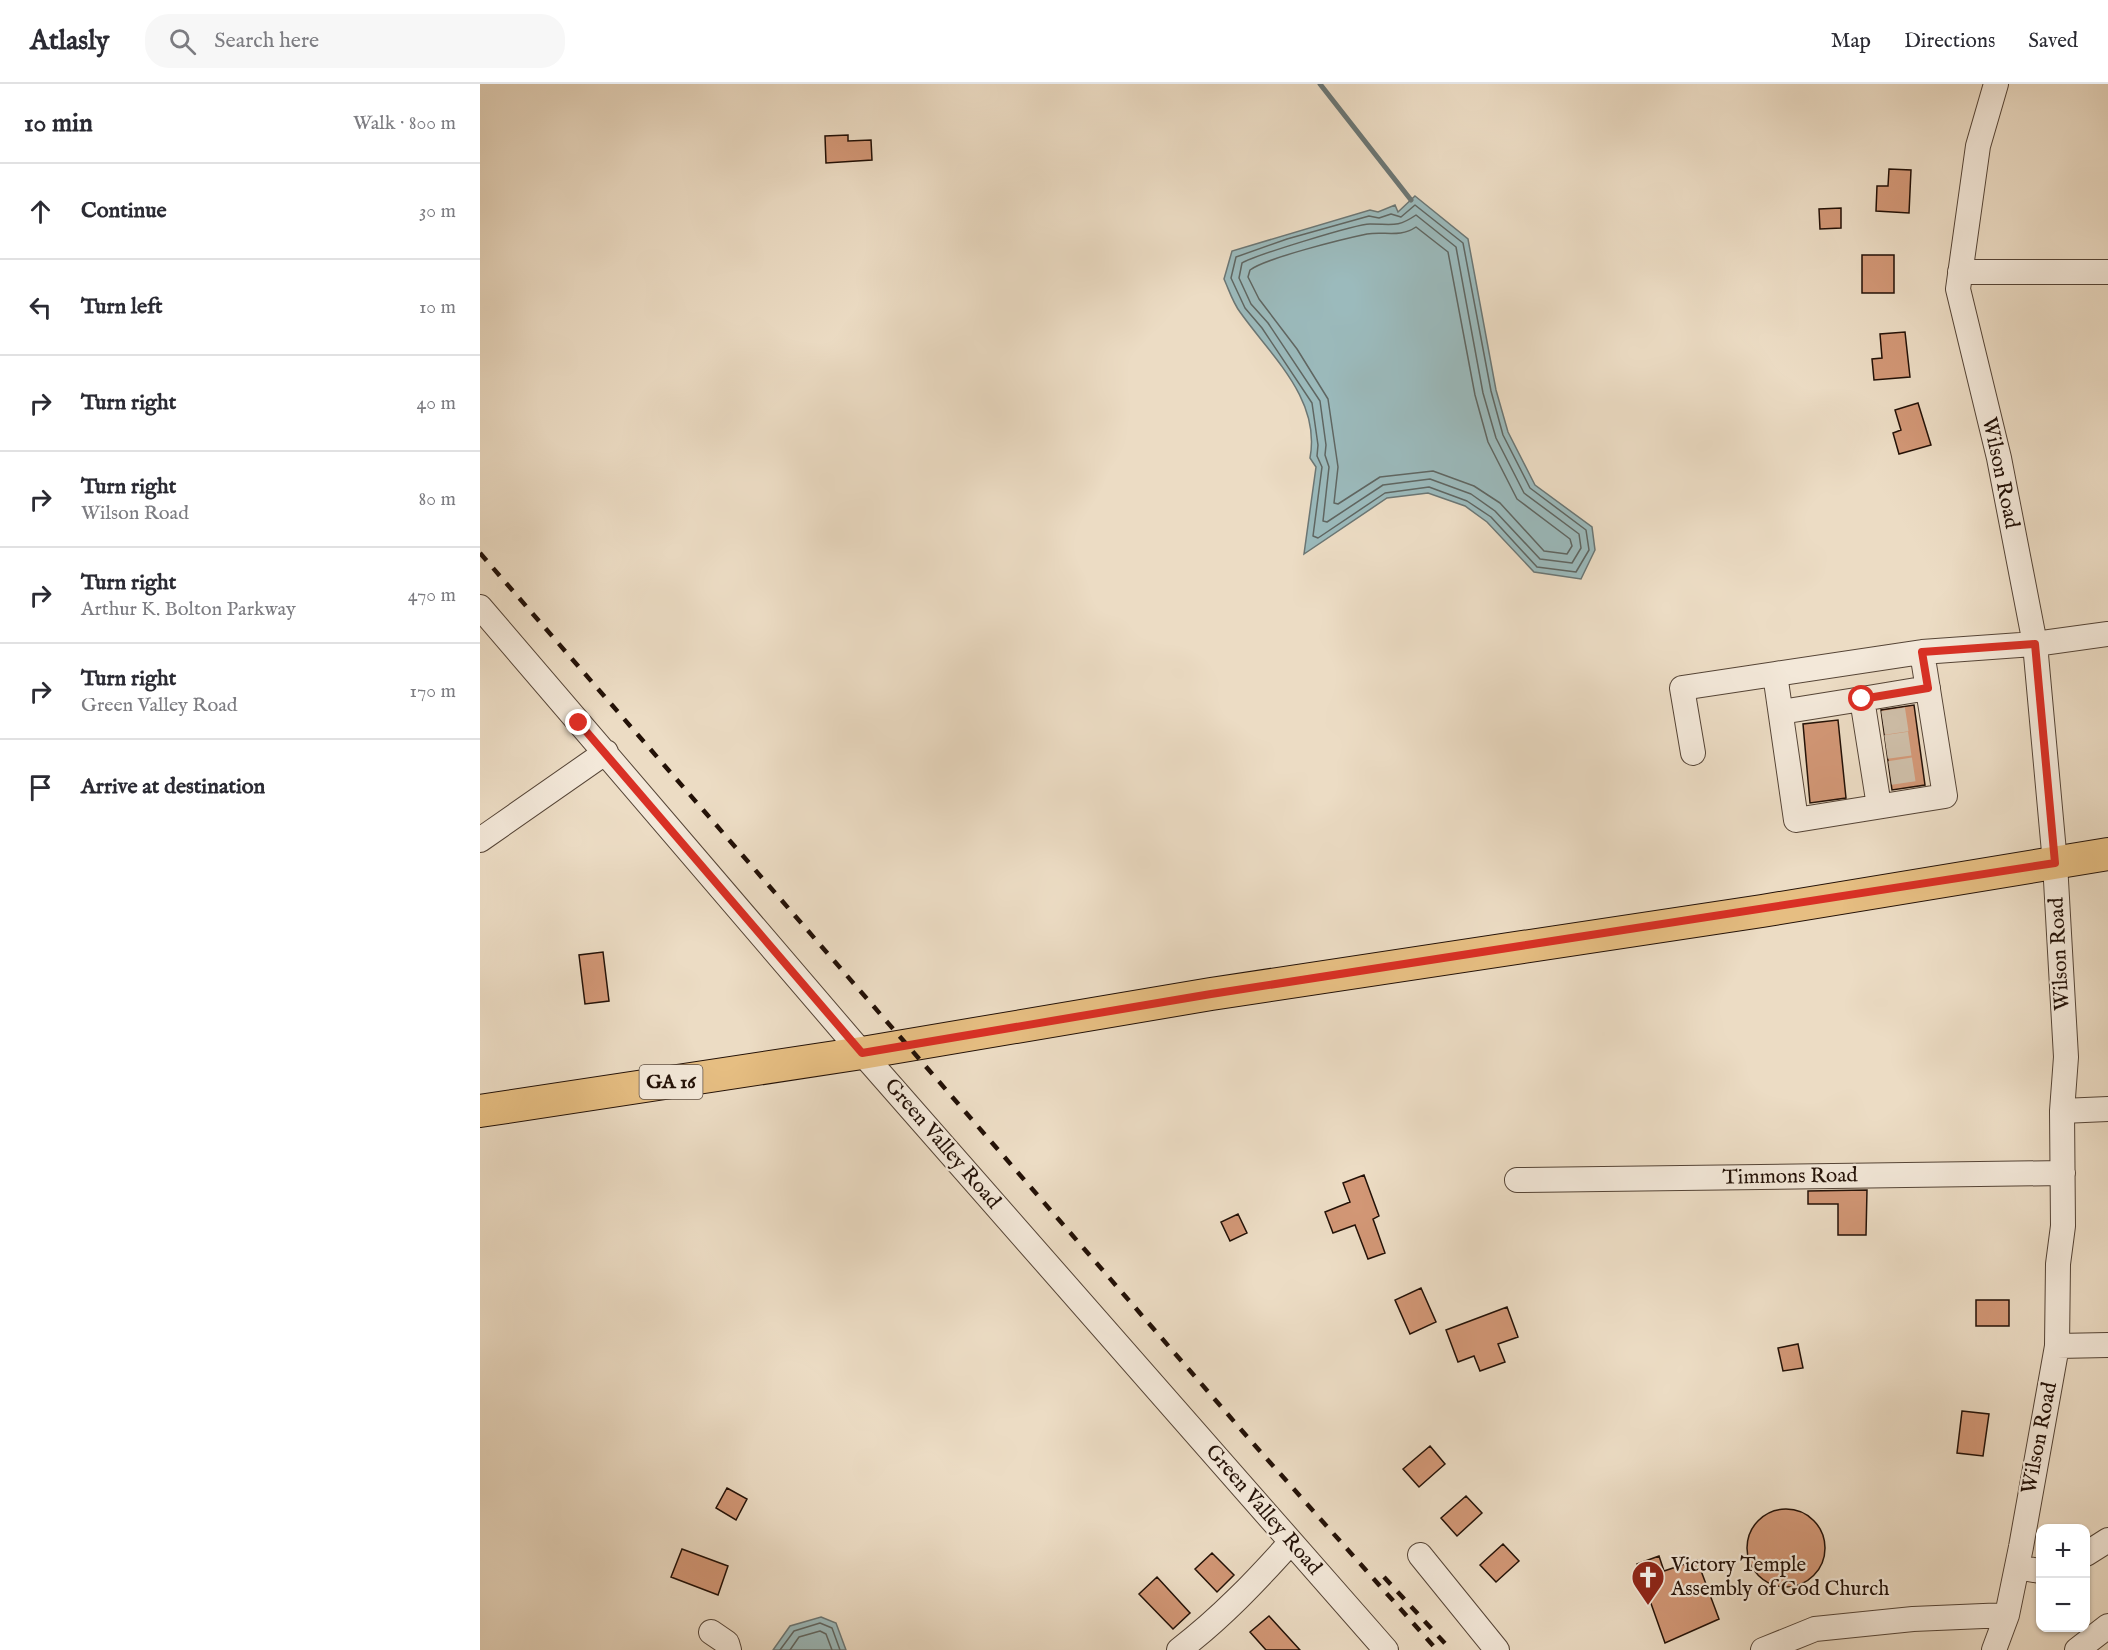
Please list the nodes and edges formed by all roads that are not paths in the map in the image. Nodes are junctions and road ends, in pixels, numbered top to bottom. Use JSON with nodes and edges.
{"nodes":[{"id":1,"x":1996,"y":84,"type":"edge"},
{"id":2,"x":1960,"y":272,"type":"junction"},
{"id":3,"x":2108,"y":272,"type":"edge"},
{"id":4,"x":483,"y":617,"type":"edge"},
{"id":5,"x":2108,"y":634,"type":"edge"},
{"id":6,"x":2035,"y":644,"type":"junction"},
{"id":7,"x":1922,"y":652,"type":"junction"},
{"id":8,"x":1775,"y":674,"type":"junction"},
{"id":9,"x":1928,"y":688,"type":"junction"},
{"id":10,"x":1862,"y":699,"type":"junction"},
{"id":11,"x":1780,"y":712,"type":"junction"},
{"id":12,"x":606,"y":752,"type":"junction"},
{"id":13,"x":1693,"y":753,"type":"dead end"},
{"id":14,"x":1879,"y":806,"type":"junction"},
{"id":15,"x":480,"y":840,"type":"edge"},
{"id":16,"x":2108,"y":854,"type":"edge"},
{"id":17,"x":2055,"y":863,"type":"junction"},
{"id":18,"x":862,"y":1053,"type":"junction"},
{"id":19,"x":2108,"y":1109,"type":"edge"},
{"id":20,"x":480,"y":1111,"type":"edge"},
{"id":21,"x":2062,"y":1111,"type":"junction"},
{"id":22,"x":2063,"y":1173,"type":"junction"},
{"id":23,"x":1517,"y":1180,"type":"dead end"},
{"id":24,"x":2108,"y":1345,"type":"edge"},
{"id":25,"x":2056,"y":1346,"type":"junction"},
{"id":26,"x":2108,"y":1540,"type":"edge"},
{"id":27,"x":1291,"y":1542,"type":"junction"},
{"id":28,"x":2090,"y":1551,"type":"edge"},
{"id":29,"x":1420,"y":1555,"type":"dead end"},
{"id":30,"x":2030,"y":1559,"type":"edge"},
{"id":31,"x":2007,"y":1615,"type":"junction"},
{"id":32,"x":2108,"y":1626,"type":"edge"},
{"id":33,"x":711,"y":1632,"type":"dead end"},
{"id":34,"x":729,"y":1650,"type":"edge"},
{"id":35,"x":1179,"y":1650,"type":"edge"},
{"id":36,"x":1386,"y":1650,"type":"edge"},
{"id":37,"x":1497,"y":1650,"type":"edge"},
{"id":38,"x":1763,"y":1650,"type":"edge"},
{"id":39,"x":1994,"y":1650,"type":"edge"},
{"id":40,"x":2078,"y":1650,"type":"edge"}],
"edges":[{"from":1,"to":2,"type":"street","name":"Wilson Road"},
{"from":2,"to":3,"type":"street"},
{"from":2,"to":6,"type":"street","name":"Wilson Road"},
{"from":4,"to":12,"type":"street","name":"Green Valley Road"},
{"from":5,"to":6,"type":"street"},
{"from":6,"to":7,"type":"street"},
{"from":6,"to":17,"type":"street","name":"Wilson Road"},
{"from":7,"to":8,"type":"street"},
{"from":7,"to":9,"type":"street"},
{"from":8,"to":11,"type":"street"},
{"from":8,"to":13,"type":"street"},
{"from":9,"to":10,"type":"street"},
{"from":9,"to":14,"type":"street"},
{"from":10,"to":11,"type":"street"},
{"from":10,"to":14,"type":"street"},
{"from":11,"to":14,"type":"street"},
{"from":12,"to":15,"type":"street"},
{"from":12,"to":18,"type":"street","name":"Green Valley Road"},
{"from":16,"to":17,"type":"main road","number":"GA 16"},
{"from":17,"to":18,"type":"main road","number":"GA 16"},
{"from":17,"to":21,"type":"street","name":"Wilson Road"},
{"from":18,"to":20,"type":"main road","number":"GA 16"},
{"from":18,"to":27,"type":"street","name":"Green Valley Road"},
{"from":19,"to":21,"type":"street"},
{"from":21,"to":22,"type":"street","name":"Wilson Road"},
{"from":22,"to":23,"type":"street","name":"Timmons Road"},
{"from":22,"to":25,"type":"street","name":"Wilson Road"},
{"from":24,"to":25,"type":"street"},
{"from":25,"to":30,"type":"street","name":"Wilson Road"},
{"from":26,"to":28,"type":"street"},
{"from":27,"to":35,"type":"street"},
{"from":27,"to":36,"type":"street","name":"Green Valley Road"},
{"from":29,"to":37,"type":"street"},
{"from":30,"to":31,"type":"street","name":"Wilson Road"},
{"from":31,"to":38,"type":"street"},
{"from":31,"to":39,"type":"street","name":"Wilson Road"},
{"from":32,"to":40,"type":"street"},
{"from":33,"to":34,"type":"street"}]}
